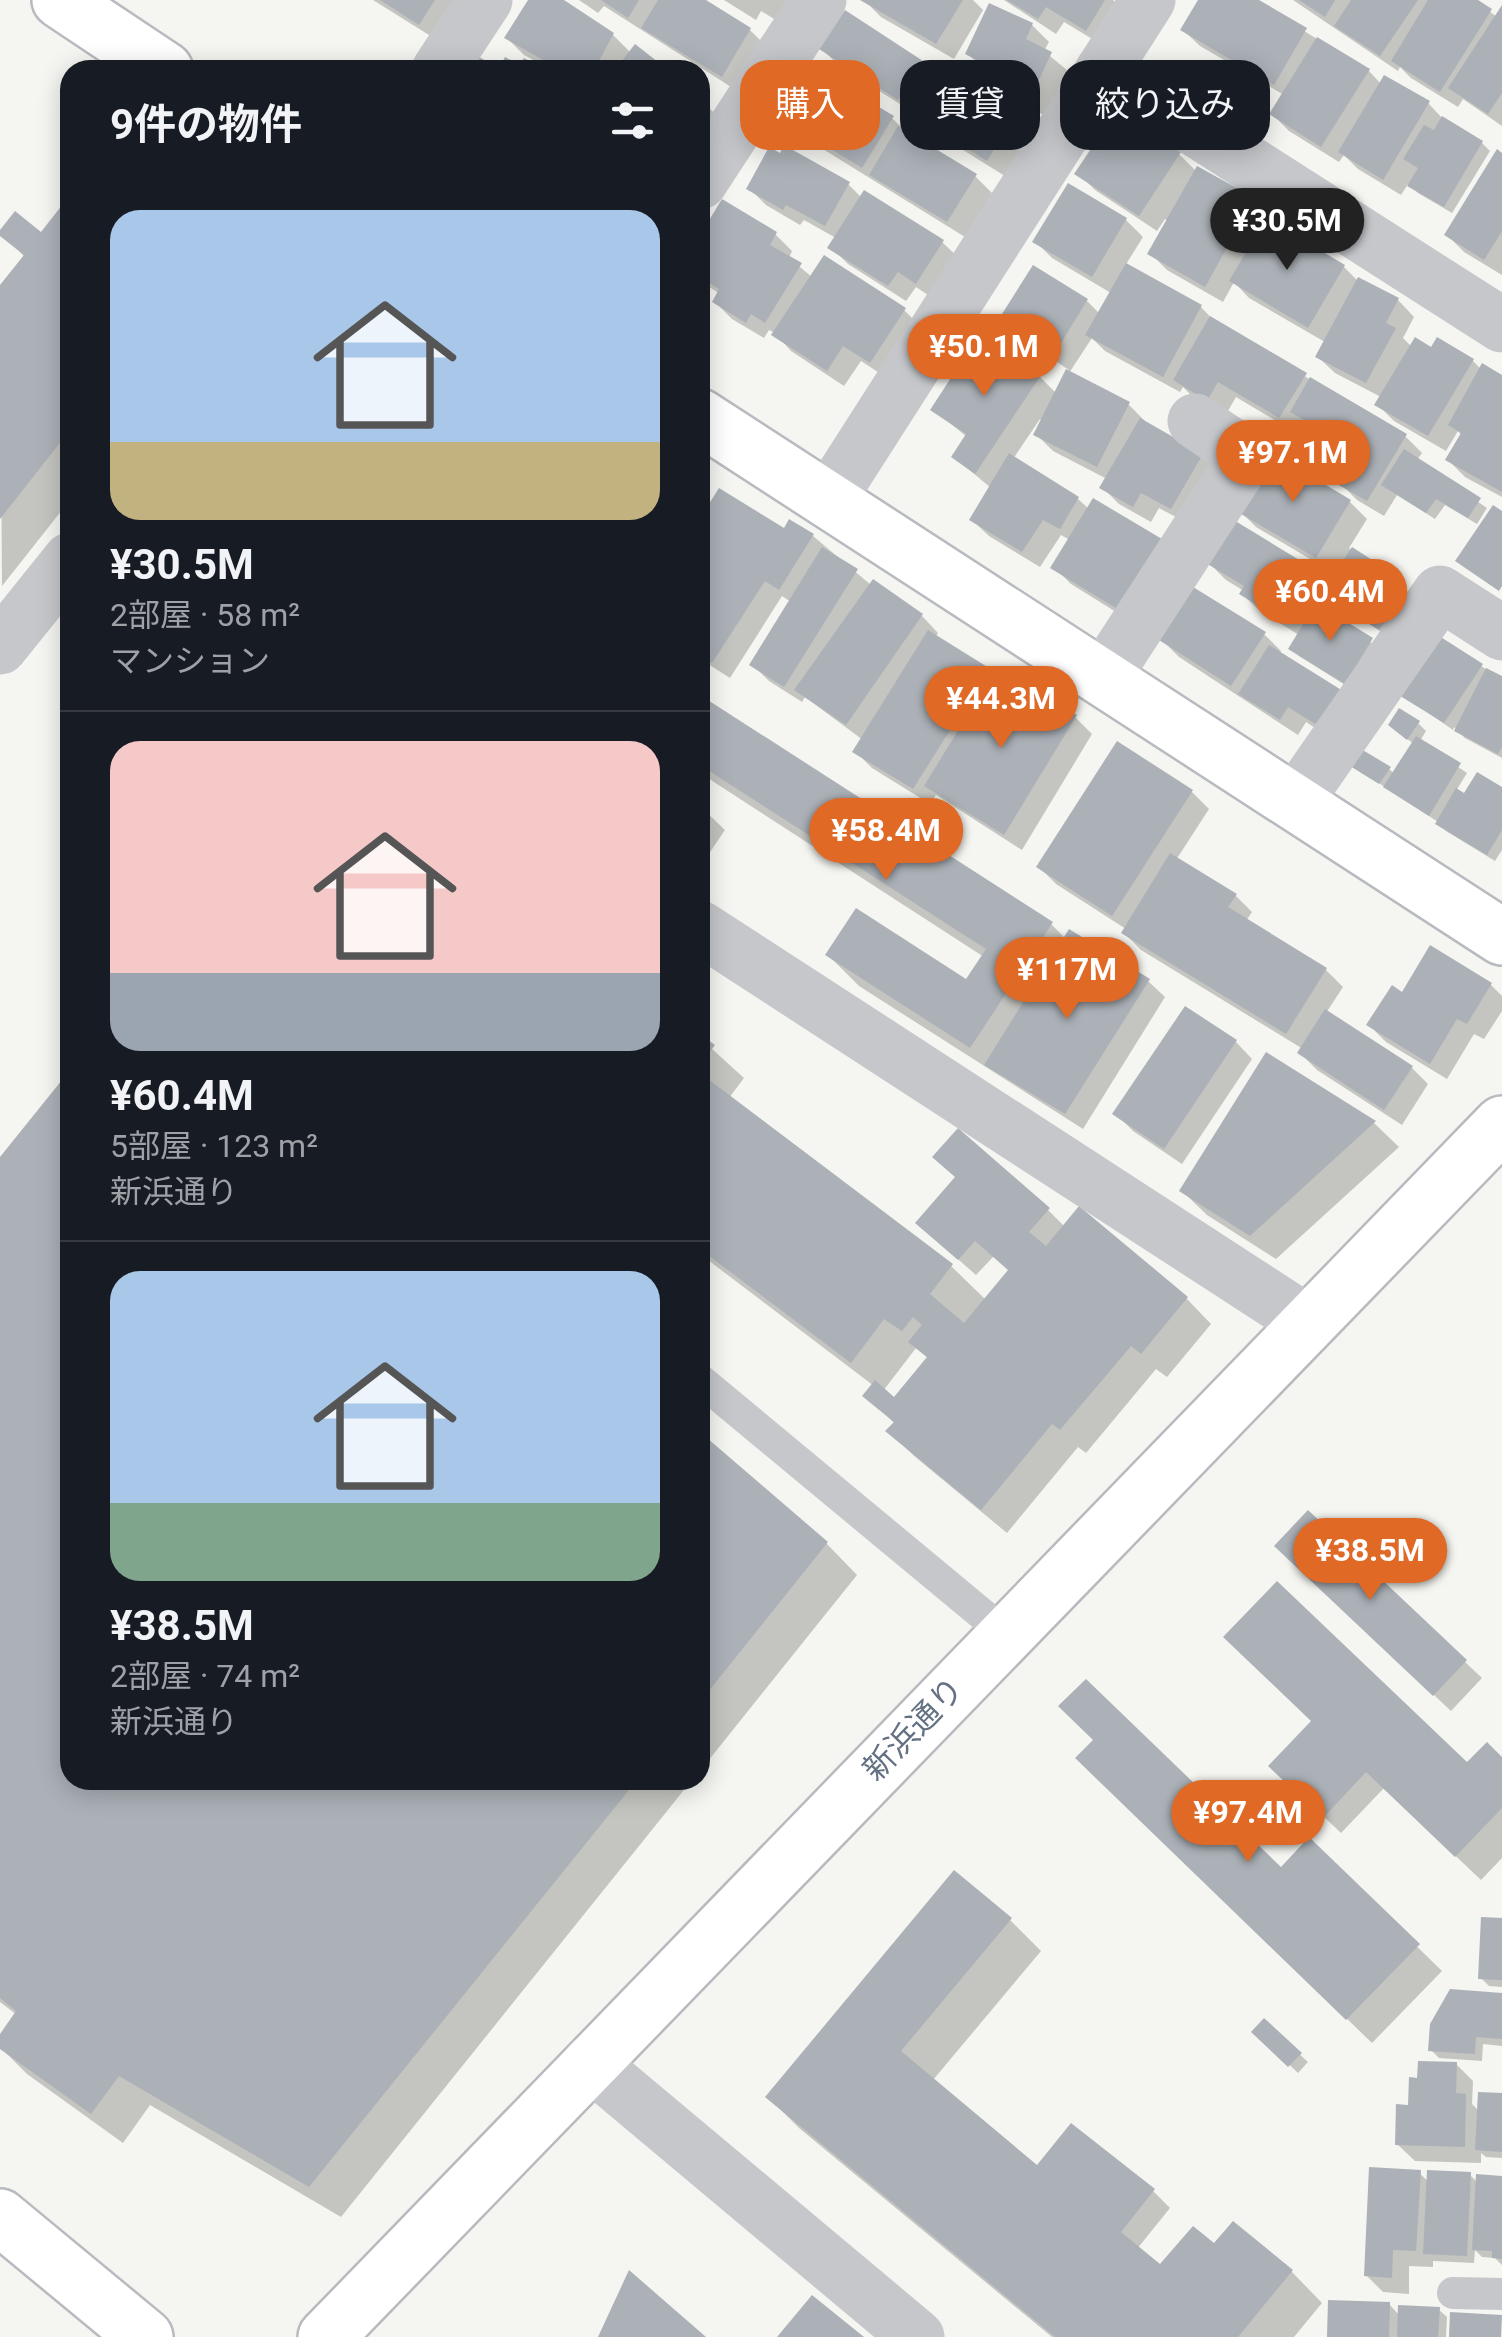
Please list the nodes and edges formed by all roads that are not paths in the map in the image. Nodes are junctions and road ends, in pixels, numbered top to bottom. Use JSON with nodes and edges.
{"nodes":[{"id":1,"x":60,"y":0,"type":"edge"},
{"id":2,"x":485,"y":0,"type":"edge"},
{"id":3,"x":819,"y":0,"type":"edge"},
{"id":4,"x":1148,"y":0,"type":"edge"},
{"id":5,"x":150,"y":60,"type":"edge"},
{"id":6,"x":446,"y":60,"type":"edge"},
{"id":7,"x":1109,"y":60,"type":"edge"},
{"id":8,"x":1060,"y":137,"type":"edge"},
{"id":9,"x":1228,"y":150,"type":"edge"},
{"id":10,"x":710,"y":167,"type":"edge"},
{"id":11,"x":1502,"y":325,"type":"edge"},
{"id":12,"x":1195,"y":421,"type":"dead end"},
{"id":13,"x":710,"y":423,"type":"edge"},
{"id":14,"x":828,"y":500,"type":"junction"},
{"id":15,"x":60,"y":573,"type":"edge"},
{"id":16,"x":1502,"y":633,"type":"edge"},
{"id":17,"x":0,"y":648,"type":"edge"},
{"id":18,"x":1103,"y":678,"type":"junction"},
{"id":19,"x":1295,"y":802,"type":"junction"},
{"id":20,"x":710,"y":935,"type":"edge"},
{"id":21,"x":1502,"y":937,"type":"edge"},
{"id":22,"x":1502,"y":1124,"type":"edge"},
{"id":23,"x":1306,"y":1322,"type":"junction"},
{"id":24,"x":710,"y":1388,"type":"edge"},
{"id":25,"x":1006,"y":1634,"type":"junction"},
{"id":26,"x":590,"y":2063,"type":"junction"},
{"id":27,"x":0,"y":2217,"type":"edge"},
{"id":28,"x":1453,"y":2292,"type":"dead end"},
{"id":29,"x":1502,"y":2294,"type":"edge"},
{"id":30,"x":145,"y":2337,"type":"edge"},
{"id":31,"x":326,"y":2337,"type":"edge"},
{"id":32,"x":917,"y":2337,"type":"edge"}],
"edges":[{"from":1,"to":5,"type":"street"},
{"from":2,"to":6,"type":"street"},
{"from":3,"to":10,"type":"street"},
{"from":4,"to":7,"type":"street"},
{"from":8,"to":14,"type":"street"},
{"from":9,"to":11,"type":"street"},
{"from":12,"to":18,"type":"street"},
{"from":13,"to":14,"type":"street"},
{"from":14,"to":18,"type":"street"},
{"from":15,"to":17,"type":"street"},
{"from":16,"to":19,"type":"street"},
{"from":18,"to":19,"type":"street"},
{"from":19,"to":21,"type":"street"},
{"from":20,"to":23,"type":"street"},
{"from":22,"to":23,"type":"street","name":"新浜通り"},
{"from":23,"to":25,"type":"street","name":"新浜通り"},
{"from":24,"to":25,"type":"lane"},
{"from":25,"to":26,"type":"street","name":"新浜通り"},
{"from":26,"to":31,"type":"street","name":"新浜通り"},
{"from":26,"to":32,"type":"street"},
{"from":27,"to":30,"type":"street"},
{"from":28,"to":29,"type":"lane"}]}
